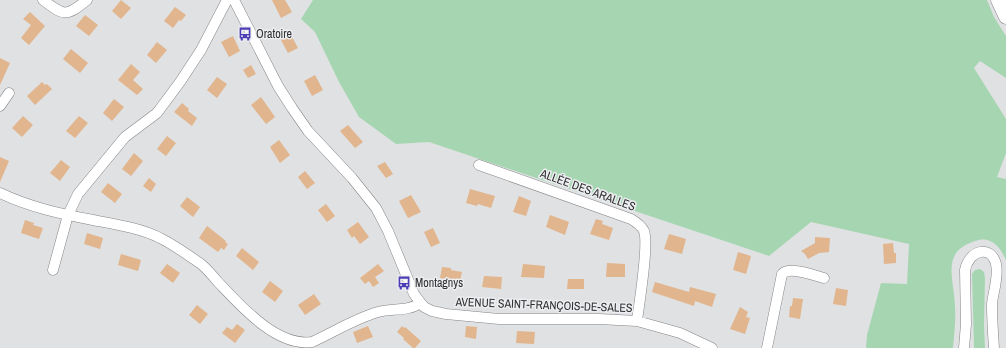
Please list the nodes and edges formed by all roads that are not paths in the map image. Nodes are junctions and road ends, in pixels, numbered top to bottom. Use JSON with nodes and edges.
{"nodes":[{"id":1,"x":43,"y":0,"type":"edge"},
{"id":2,"x":87,"y":0,"type":"edge"},
{"id":3,"x":227,"y":0,"type":"edge"},
{"id":4,"x":234,"y":0,"type":"edge"},
{"id":5,"x":998,"y":0,"type":"edge"},
{"id":6,"x":1006,"y":17,"type":"edge"},
{"id":7,"x":9,"y":93,"type":"dead end"},
{"id":8,"x":0,"y":106,"type":"edge"},
{"id":9,"x":479,"y":165,"type":"dead end"},
{"id":10,"x":0,"y":194,"type":"edge"},
{"id":11,"x":68,"y":216,"type":"junction"},
{"id":12,"x":53,"y":270,"type":"dead end"},
{"id":13,"x":824,"y":278,"type":"dead end"},
{"id":14,"x":420,"y":303,"type":"junction"},
{"id":15,"x":637,"y":321,"type":"junction"},
{"id":16,"x":712,"y":348,"type":"edge"},
{"id":17,"x":767,"y":348,"type":"edge"},
{"id":18,"x":964,"y":348,"type":"edge"},
{"id":19,"x":994,"y":348,"type":"edge"}],
"edges":[{"from":1,"to":2,"type":"street"},
{"from":3,"to":11,"type":"street"},
{"from":4,"to":14,"type":"street","name":"AVENUE SAINT-FRANÇOIS-DE-SALES"},
{"from":5,"to":6,"type":"main road"},
{"from":7,"to":8,"type":"street"},
{"from":9,"to":15,"type":"street","name":"ALLÉE DES ARALLES"},
{"from":10,"to":11,"type":"street"},
{"from":11,"to":12,"type":"street"},
{"from":11,"to":14,"type":"street"},
{"from":13,"to":17,"type":"street"},
{"from":14,"to":15,"type":"street","name":"AVENUE SAINT-FRANÇOIS-DE-SALES"},
{"from":15,"to":16,"type":"street","name":"AVENUE SAINT-FRANÇOIS-DE-SALES"},
{"from":18,"to":19,"type":"street"}]}
